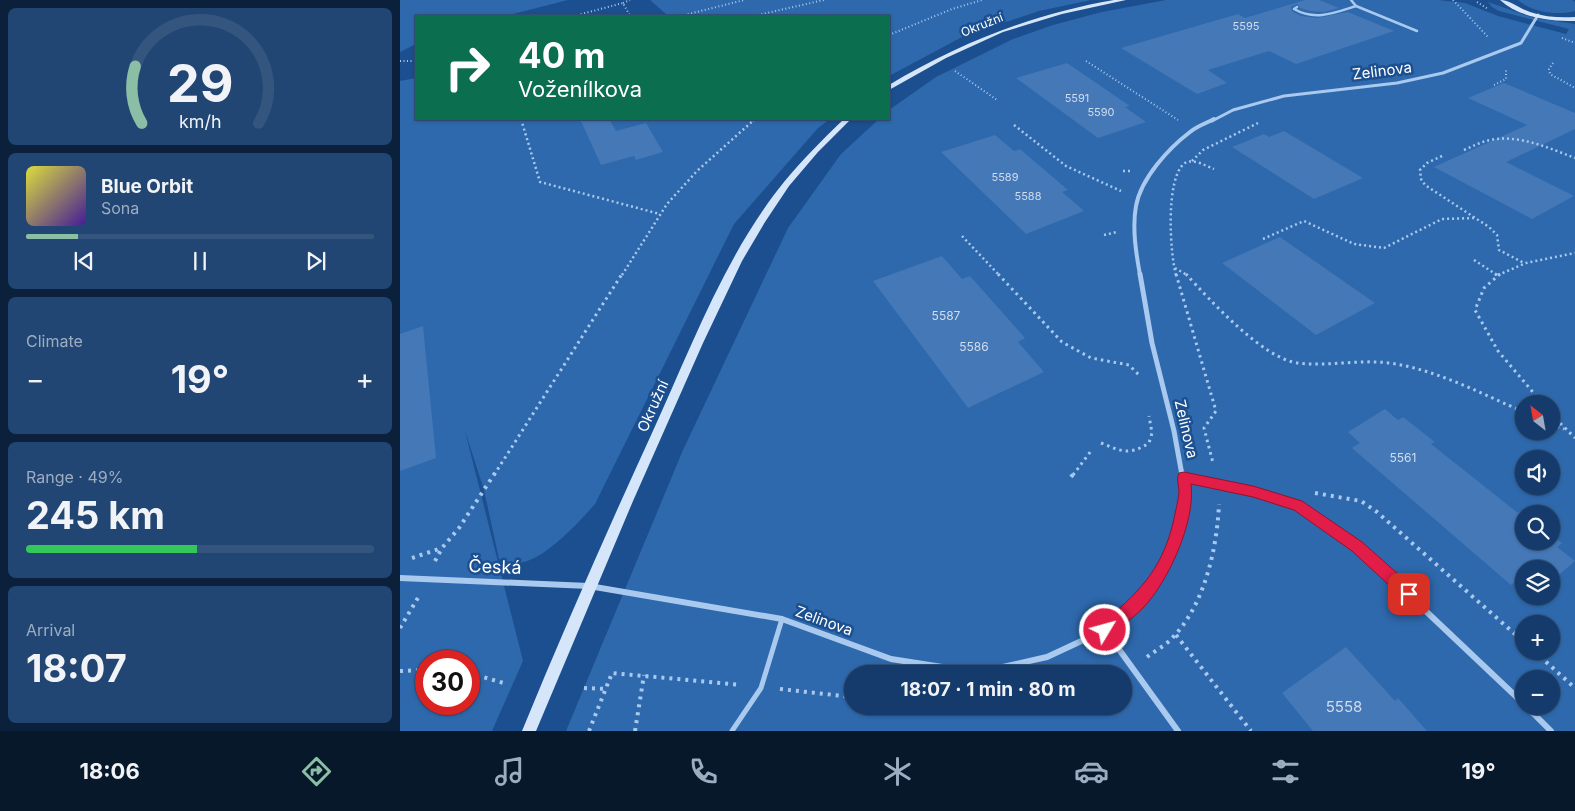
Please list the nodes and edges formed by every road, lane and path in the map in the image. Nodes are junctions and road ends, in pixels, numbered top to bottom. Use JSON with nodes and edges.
{"nodes":[{"id":1,"x":630,"y":0,"type":"edge"},
{"id":2,"x":744,"y":0,"type":"edge"},
{"id":3,"x":824,"y":0,"type":"edge"},
{"id":4,"x":982,"y":0,"type":"edge"},
{"id":5,"x":1123,"y":0,"type":"edge"},
{"id":6,"x":1351,"y":0,"type":"edge"},
{"id":7,"x":1453,"y":0,"type":"edge"},
{"id":8,"x":1503,"y":0,"type":"edge"},
{"id":9,"x":623,"y":3,"type":"junction"},
{"id":10,"x":1356,"y":6,"type":"junction"},
{"id":11,"x":1297,"y":7,"type":"dead end"},
{"id":12,"x":578,"y":15,"type":"edge"},
{"id":13,"x":629,"y":15,"type":"edge"},
{"id":14,"x":685,"y":15,"type":"edge"},
{"id":15,"x":763,"y":15,"type":"edge"},
{"id":16,"x":1538,"y":15,"type":"junction"},
{"id":17,"x":1575,"y":19,"type":"edge"},
{"id":18,"x":1417,"y":31,"type":"dead end"},
{"id":19,"x":890,"y":35,"type":"edge"},
{"id":20,"x":1555,"y":36,"type":"dead end"},
{"id":21,"x":1490,"y":39,"type":"dead end"},
{"id":22,"x":1575,"y":43,"type":"edge"},
{"id":23,"x":947,"y":53,"type":"junction"},
{"id":24,"x":415,"y":61,"type":"edge"},
{"id":25,"x":1086,"y":61,"type":"dead end"},
{"id":26,"x":400,"y":62,"type":"edge"},
{"id":27,"x":1553,"y":63,"type":"dead end"},
{"id":28,"x":1506,"y":69,"type":"dead end"},
{"id":29,"x":1494,"y":85,"type":"dead end"},
{"id":30,"x":890,"y":87,"type":"edge"},
{"id":31,"x":1575,"y":88,"type":"edge"},
{"id":32,"x":997,"y":100,"type":"dead end"},
{"id":33,"x":522,"y":120,"type":"edge"},
{"id":34,"x":754,"y":120,"type":"edge"},
{"id":35,"x":847,"y":120,"type":"edge"},
{"id":36,"x":1182,"y":124,"type":"dead end"},
{"id":37,"x":1014,"y":125,"type":"dead end"},
{"id":38,"x":1464,"y":150,"type":"dead end"},
{"id":39,"x":1442,"y":156,"type":"dead end"},
{"id":40,"x":1575,"y":158,"type":"edge"},
{"id":41,"x":1214,"y":169,"type":"dead end"},
{"id":42,"x":1137,"y":170,"type":"dead end"},
{"id":43,"x":1122,"y":171,"type":"dead end"},
{"id":44,"x":1125,"y":195,"type":"dead end"},
{"id":45,"x":660,"y":214,"type":"junction"},
{"id":46,"x":1476,"y":218,"type":"junction"},
{"id":47,"x":1119,"y":227,"type":"dead end"},
{"id":48,"x":1104,"y":235,"type":"dead end"},
{"id":49,"x":962,"y":236,"type":"dead end"},
{"id":50,"x":1263,"y":240,"type":"dead end"},
{"id":51,"x":1575,"y":253,"type":"edge"},
{"id":52,"x":1474,"y":260,"type":"dead end"},
{"id":53,"x":1524,"y":263,"type":"junction"},
{"id":54,"x":1175,"y":268,"type":"junction"},
{"id":55,"x":1497,"y":275,"type":"junction"},
{"id":56,"x":1143,"y":379,"type":"dead end"},
{"id":57,"x":1535,"y":395,"type":"edge"},
{"id":58,"x":1515,"y":408,"type":"edge"},
{"id":59,"x":1149,"y":415,"type":"dead end"},
{"id":60,"x":1560,"y":424,"type":"edge"},
{"id":61,"x":1560,"y":427,"type":"edge"},
{"id":62,"x":1564,"y":429,"type":"junction"},
{"id":63,"x":1575,"y":438,"type":"edge"},
{"id":64,"x":1101,"y":443,"type":"dead end"},
{"id":65,"x":1091,"y":451,"type":"dead end"},
{"id":66,"x":1214,"y":464,"type":"junction"},
{"id":67,"x":1222,"y":467,"type":"dead end"},
{"id":68,"x":1071,"y":477,"type":"dead end"},
{"id":69,"x":1184,"y":477,"type":"junction"},
{"id":70,"x":1219,"y":485,"type":"junction"},
{"id":71,"x":1314,"y":492,"type":"dead end"},
{"id":72,"x":442,"y":548,"type":"junction"},
{"id":73,"x":405,"y":558,"type":"dead end"},
{"id":74,"x":400,"y":578,"type":"edge"},
{"id":75,"x":429,"y":580,"type":"junction"},
{"id":76,"x":589,"y":586,"type":"junction"},
{"id":77,"x":782,"y":619,"type":"junction"},
{"id":78,"x":400,"y":628,"type":"edge"},
{"id":79,"x":1105,"y":630,"type":"junction"},
{"id":80,"x":1515,"y":634,"type":"edge"},
{"id":81,"x":1176,"y":635,"type":"junction"},
{"id":82,"x":1544,"y":660,"type":"edge"},
{"id":83,"x":1134,"y":669,"type":"junction"},
{"id":84,"x":400,"y":670,"type":"edge"},
{"id":85,"x":415,"y":670,"type":"edge"},
{"id":86,"x":644,"y":675,"type":"junction"},
{"id":87,"x":480,"y":676,"type":"edge"},
{"id":88,"x":507,"y":684,"type":"dead end"},
{"id":89,"x":584,"y":688,"type":"dead end"},
{"id":90,"x":761,"y":688,"type":"junction"},
{"id":91,"x":1575,"y":688,"type":"edge"},
{"id":92,"x":606,"y":689,"type":"junction"},
{"id":93,"x":1515,"y":695,"type":"edge"},
{"id":94,"x":844,"y":696,"type":"edge"},
{"id":95,"x":1535,"y":715,"type":"edge"},
{"id":96,"x":529,"y":731,"type":"edge"},
{"id":97,"x":588,"y":731,"type":"edge"},
{"id":98,"x":635,"y":731,"type":"edge"},
{"id":99,"x":732,"y":731,"type":"edge"},
{"id":100,"x":1178,"y":731,"type":"edge"},
{"id":101,"x":1251,"y":731,"type":"edge"},
{"id":102,"x":1551,"y":731,"type":"edge"}],
"edges":[{"from":1,"to":9,"type":"path"},
{"from":2,"to":14,"type":"path"},
{"from":3,"to":15,"type":"path"},
{"from":4,"to":19,"type":"path"},
{"from":5,"to":23,"type":"street","name":"Okružní"},
{"from":6,"to":10,"type":"lane"},
{"from":7,"to":21,"type":"path"},
{"from":8,"to":16,"type":"street"},
{"from":9,"to":12,"type":"path"},
{"from":9,"to":13,"type":"path"},
{"from":10,"to":11,"type":"lane"},
{"from":10,"to":18,"type":"lane"},
{"from":16,"to":17,"type":"street"},
{"from":16,"to":69,"type":"street","name":"Zelinova"},
{"from":20,"to":22,"type":"path"},
{"from":23,"to":30,"type":"street","name":"Okružní"},
{"from":23,"to":32,"type":"path"},
{"from":24,"to":26,"type":"path"},
{"from":25,"to":36,"type":"path"},
{"from":27,"to":31,"type":"path"},
{"from":28,"to":29,"type":"path"},
{"from":33,"to":45,"type":"path"},
{"from":34,"to":45,"type":"path"},
{"from":35,"to":76,"type":"street","name":"Okružní"},
{"from":37,"to":44,"type":"path"},
{"from":38,"to":40,"type":"path"},
{"from":39,"to":46,"type":"path"},
{"from":41,"to":54,"type":"path"},
{"from":42,"to":43,"type":"path"},
{"from":45,"to":72,"type":"path"},
{"from":46,"to":50,"type":"path"},
{"from":46,"to":53,"type":"path"},
{"from":47,"to":48,"type":"path"},
{"from":49,"to":56,"type":"path"},
{"from":51,"to":53,"type":"path"},
{"from":52,"to":55,"type":"path"},
{"from":53,"to":55,"type":"path"},
{"from":54,"to":58,"type":"path"},
{"from":54,"to":66,"type":"path"},
{"from":55,"to":57,"type":"path"},
{"from":59,"to":64,"type":"path"},
{"from":60,"to":62,"type":"path"},
{"from":61,"to":62,"type":"path"},
{"from":62,"to":63,"type":"path"},
{"from":65,"to":68,"type":"path"},
{"from":66,"to":67,"type":"path"},
{"from":66,"to":70,"type":"path"},
{"from":69,"to":70,"type":"street"},
{"from":69,"to":79,"type":"street","name":"Zelinova"},
{"from":70,"to":81,"type":"path"},
{"from":70,"to":93,"type":"street"},
{"from":71,"to":80,"type":"path"},
{"from":72,"to":73,"type":"path"},
{"from":72,"to":75,"type":"path"},
{"from":74,"to":75,"type":"street","name":"Česká"},
{"from":75,"to":76,"type":"street","name":"Česká"},
{"from":75,"to":78,"type":"path"},
{"from":76,"to":77,"type":"street","name":"Zelinova"},
{"from":76,"to":96,"type":"street","name":"Okružní"},
{"from":77,"to":79,"type":"street","name":"Zelinova"},
{"from":77,"to":90,"type":"lane"},
{"from":79,"to":83,"type":"street"},
{"from":81,"to":83,"type":"path"},
{"from":81,"to":101,"type":"path"},
{"from":82,"to":91,"type":"path"},
{"from":83,"to":100,"type":"street"},
{"from":84,"to":85,"type":"path"},
{"from":86,"to":90,"type":"path"},
{"from":86,"to":92,"type":"path"},
{"from":86,"to":98,"type":"path"},
{"from":87,"to":88,"type":"path"},
{"from":89,"to":92,"type":"path"},
{"from":90,"to":94,"type":"path"},
{"from":90,"to":99,"type":"lane"},
{"from":92,"to":97,"type":"path"},
{"from":95,"to":102,"type":"street"}]}
